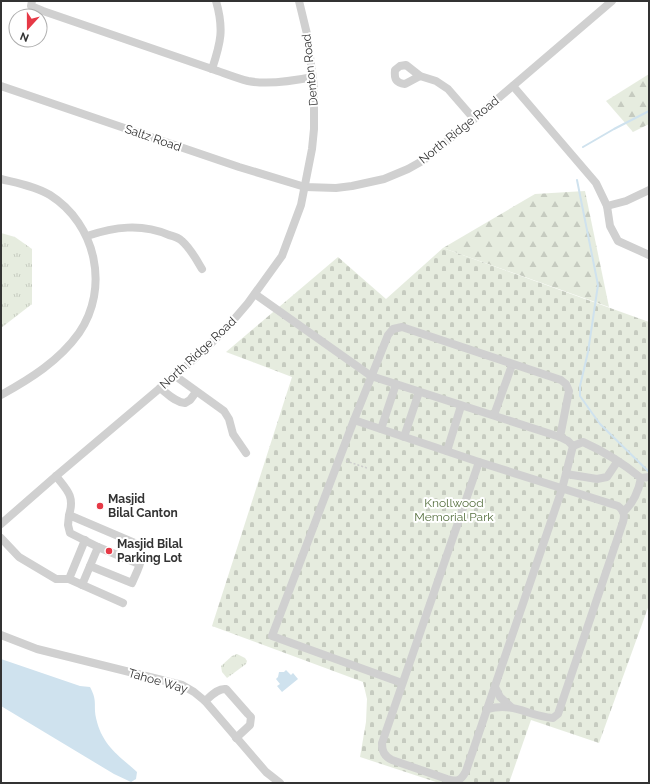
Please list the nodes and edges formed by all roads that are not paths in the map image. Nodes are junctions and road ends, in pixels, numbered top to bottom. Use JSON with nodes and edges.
{"nodes":[{"id":1,"x":32,"y":1,"type":"edge"},
{"id":2,"x":216,"y":1,"type":"edge"},
{"id":3,"x":299,"y":1,"type":"edge"},
{"id":4,"x":612,"y":1,"type":"edge"},
{"id":5,"x":212,"y":69,"type":"junction"},
{"id":6,"x":420,"y":76,"type":"dead end"},
{"id":7,"x":313,"y":77,"type":"junction"},
{"id":8,"x":1,"y":86,"type":"edge"},
{"id":9,"x":513,"y":86,"type":"junction"},
{"id":10,"x":474,"y":119,"type":"junction"},
{"id":11,"x":1,"y":178,"type":"edge"},
{"id":12,"x":305,"y":187,"type":"junction"},
{"id":13,"x":649,"y":190,"type":"edge"},
{"id":14,"x":607,"y":206,"type":"junction"},
{"id":15,"x":87,"y":236,"type":"junction"},
{"id":16,"x":649,"y":255,"type":"edge"},
{"id":17,"x":202,"y":269,"type":"dead end"},
{"id":18,"x":255,"y":294,"type":"junction"},
{"id":19,"x":512,"y":365,"type":"junction"},
{"id":20,"x":174,"y":375,"type":"junction"},
{"id":21,"x":371,"y":376,"type":"junction"},
{"id":22,"x":396,"y":384,"type":"junction"},
{"id":23,"x":160,"y":388,"type":"junction"},
{"id":24,"x":196,"y":392,"type":"junction"},
{"id":25,"x":419,"y":392,"type":"junction"},
{"id":26,"x":1,"y":395,"type":"edge"},
{"id":27,"x":461,"y":406,"type":"junction"},
{"id":28,"x":494,"y":415,"type":"junction"},
{"id":29,"x":354,"y":420,"type":"junction"},
{"id":30,"x":381,"y":429,"type":"junction"},
{"id":31,"x":404,"y":437,"type":"junction"},
{"id":32,"x":560,"y":437,"type":"junction"},
{"id":33,"x":573,"y":446,"type":"junction"},
{"id":34,"x":447,"y":451,"type":"junction"},
{"id":35,"x":246,"y":452,"type":"dead end"},
{"id":36,"x":479,"y":462,"type":"junction"},
{"id":37,"x":617,"y":462,"type":"junction"},
{"id":38,"x":566,"y":474,"type":"junction"},
{"id":39,"x":56,"y":476,"type":"junction"},
{"id":40,"x":645,"y":478,"type":"edge"},
{"id":41,"x":562,"y":489,"type":"junction"},
{"id":42,"x":623,"y":512,"type":"junction"},
{"id":43,"x":69,"y":515,"type":"junction"},
{"id":44,"x":1,"y":524,"type":"edge"},
{"id":45,"x":1,"y":538,"type":"edge"},
{"id":46,"x":85,"y":540,"type":"junction"},
{"id":47,"x":98,"y":547,"type":"junction"},
{"id":48,"x":140,"y":564,"type":"junction"},
{"id":49,"x":90,"y":566,"type":"junction"},
{"id":50,"x":69,"y":579,"type":"junction"},
{"id":51,"x":82,"y":585,"type":"junction"},
{"id":52,"x":123,"y":603,"type":"dead end"},
{"id":53,"x":1,"y":635,"type":"edge"},
{"id":54,"x":402,"y":683,"type":"junction"},
{"id":55,"x":495,"y":687,"type":"junction"},
{"id":56,"x":205,"y":701,"type":"junction"},
{"id":57,"x":511,"y":707,"type":"junction"},
{"id":58,"x":487,"y":709,"type":"junction"},
{"id":59,"x":236,"y":738,"type":"junction"},
{"id":60,"x":280,"y":783,"type":"edge"}],
"edges":[{"from":1,"to":5,"type":"street"},
{"from":2,"to":5,"type":"street"},
{"from":3,"to":7,"type":"street","name":"Denton Road"},
{"from":4,"to":9,"type":"street","name":"North Ridge Road"},
{"from":5,"to":7,"type":"street"},
{"from":6,"to":10,"type":"street"},
{"from":7,"to":12,"type":"street","name":"Denton Road"},
{"from":8,"to":12,"type":"street","name":"Saltz Road"},
{"from":9,"to":10,"type":"street","name":"North Ridge Road"},
{"from":9,"to":14,"type":"street"},
{"from":10,"to":12,"type":"street","name":"North Ridge Road"},
{"from":11,"to":15,"type":"street"},
{"from":12,"to":18,"type":"street","name":"North Ridge Road"},
{"from":13,"to":14,"type":"street"},
{"from":14,"to":16,"type":"street"},
{"from":15,"to":17,"type":"street"},
{"from":15,"to":26,"type":"street"},
{"from":18,"to":20,"type":"street","name":"North Ridge Road"},
{"from":18,"to":21,"type":"street"},
{"from":19,"to":21,"type":"street"},
{"from":19,"to":28,"type":"street"},
{"from":19,"to":32,"type":"street"},
{"from":20,"to":23,"type":"street","name":"North Ridge Road"},
{"from":20,"to":24,"type":"street"},
{"from":21,"to":22,"type":"street"},
{"from":21,"to":29,"type":"street"},
{"from":22,"to":25,"type":"street"},
{"from":22,"to":30,"type":"street"},
{"from":23,"to":24,"type":"street"},
{"from":23,"to":39,"type":"street","name":"North Ridge Road"},
{"from":24,"to":35,"type":"street"},
{"from":25,"to":27,"type":"street"},
{"from":25,"to":31,"type":"street"},
{"from":27,"to":28,"type":"street"},
{"from":27,"to":34,"type":"street"},
{"from":28,"to":32,"type":"street"},
{"from":29,"to":30,"type":"street"},
{"from":29,"to":54,"type":"street"},
{"from":30,"to":31,"type":"street"},
{"from":31,"to":34,"type":"street"},
{"from":32,"to":33,"type":"street"},
{"from":33,"to":37,"type":"street"},
{"from":33,"to":38,"type":"street"},
{"from":34,"to":36,"type":"street"},
{"from":36,"to":41,"type":"street"},
{"from":36,"to":54,"type":"street"},
{"from":37,"to":38,"type":"street"},
{"from":37,"to":40,"type":"street"},
{"from":38,"to":41,"type":"street"},
{"from":39,"to":43,"type":"street"},
{"from":39,"to":44,"type":"street","name":"North Ridge Road"},
{"from":40,"to":42,"type":"street"},
{"from":41,"to":42,"type":"street"},
{"from":41,"to":55,"type":"street"},
{"from":42,"to":57,"type":"street"},
{"from":43,"to":46,"type":"street"},
{"from":43,"to":48,"type":"street"},
{"from":45,"to":50,"type":"street"},
{"from":46,"to":47,"type":"street"},
{"from":46,"to":50,"type":"street"},
{"from":47,"to":48,"type":"street"},
{"from":47,"to":49,"type":"street"},
{"from":48,"to":49,"type":"street"},
{"from":49,"to":51,"type":"street"},
{"from":50,"to":51,"type":"street"},
{"from":51,"to":52,"type":"street"},
{"from":53,"to":56,"type":"street","name":"Tahoe Way"},
{"from":54,"to":58,"type":"street"},
{"from":55,"to":57,"type":"street"},
{"from":55,"to":58,"type":"street"},
{"from":56,"to":59,"type":"street","name":"Tahoe Way"},
{"from":56,"to":59,"type":"street"},
{"from":57,"to":58,"type":"street"},
{"from":59,"to":60,"type":"street","name":"Tahoe Way"}]}
